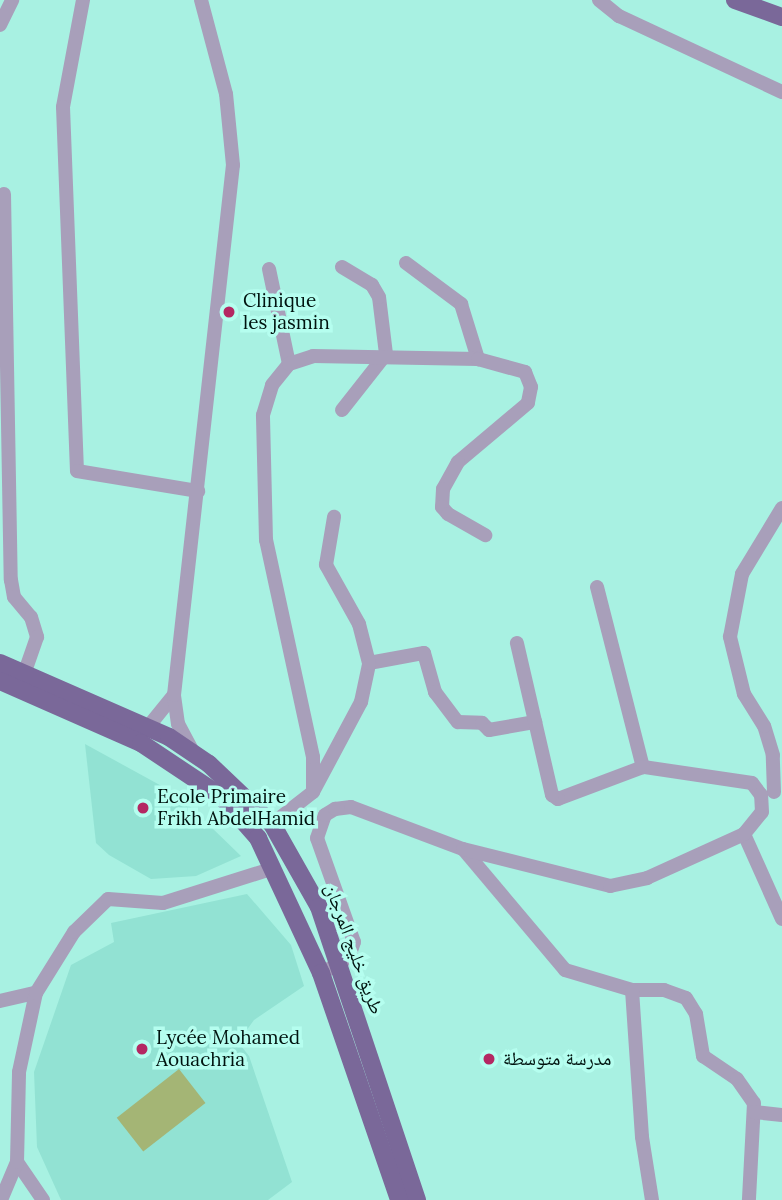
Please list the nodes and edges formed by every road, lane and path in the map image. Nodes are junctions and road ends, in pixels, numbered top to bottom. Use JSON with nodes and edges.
{"nodes":[{"id":1,"x":12,"y":0,"type":"edge"},
{"id":2,"x":83,"y":0,"type":"edge"},
{"id":3,"x":201,"y":0,"type":"edge"},
{"id":4,"x":599,"y":0,"type":"edge"},
{"id":5,"x":735,"y":0,"type":"edge"},
{"id":6,"x":782,"y":17,"type":"edge"},
{"id":7,"x":0,"y":25,"type":"edge"},
{"id":8,"x":782,"y":92,"type":"edge"},
{"id":9,"x":4,"y":194,"type":"dead end"},
{"id":10,"x":406,"y":263,"type":"dead end"},
{"id":11,"x":342,"y":267,"type":"dead end"},
{"id":12,"x":269,"y":270,"type":"dead end"},
{"id":13,"x":386,"y":354,"type":"junction"},
{"id":14,"x":478,"y":359,"type":"junction"},
{"id":15,"x":289,"y":364,"type":"junction"},
{"id":16,"x":342,"y":410,"type":"dead end"},
{"id":17,"x":198,"y":491,"type":"junction"},
{"id":18,"x":782,"y":508,"type":"edge"},
{"id":19,"x":334,"y":517,"type":"dead end"},
{"id":20,"x":485,"y":535,"type":"dead end"},
{"id":21,"x":6,"y":577,"type":"edge"},
{"id":22,"x":597,"y":587,"type":"dead end"},
{"id":23,"x":517,"y":643,"type":"dead end"},
{"id":24,"x":0,"y":663,"type":"edge"},
{"id":25,"x":369,"y":663,"type":"junction"},
{"id":26,"x":0,"y":681,"type":"edge"},
{"id":27,"x":22,"y":681,"type":"junction"},
{"id":28,"x":174,"y":695,"type":"junction"},
{"id":29,"x":535,"y":722,"type":"junction"},
{"id":30,"x":148,"y":727,"type":"junction"},
{"id":31,"x":195,"y":754,"type":"junction"},
{"id":32,"x":643,"y":767,"type":"junction"},
{"id":33,"x":184,"y":771,"type":"junction"},
{"id":34,"x":313,"y":792,"type":"junction"},
{"id":35,"x":772,"y":792,"type":"edge"},
{"id":36,"x":272,"y":824,"type":"junction"},
{"id":37,"x":744,"y":834,"type":"junction"},
{"id":38,"x":463,"y":849,"type":"junction"},
{"id":39,"x":274,"y":867,"type":"junction"},
{"id":40,"x":782,"y":919,"type":"edge"},
{"id":41,"x":339,"y":965,"type":"junction"},
{"id":42,"x":321,"y":973,"type":"junction"},
{"id":43,"x":632,"y":990,"type":"junction"},
{"id":44,"x":36,"y":993,"type":"junction"},
{"id":45,"x":0,"y":1001,"type":"edge"},
{"id":46,"x":754,"y":1112,"type":"junction"},
{"id":47,"x":782,"y":1115,"type":"edge"},
{"id":48,"x":17,"y":1161,"type":"junction"},
{"id":49,"x":1,"y":1200,"type":"edge"},
{"id":50,"x":43,"y":1200,"type":"edge"},
{"id":51,"x":399,"y":1200,"type":"edge"},
{"id":52,"x":416,"y":1200,"type":"edge"},
{"id":53,"x":652,"y":1200,"type":"edge"},
{"id":54,"x":750,"y":1200,"type":"edge"}],
"edges":[{"from":1,"to":7,"type":"street"},
{"from":2,"to":17,"type":"street"},
{"from":3,"to":17,"type":"street"},
{"from":4,"to":8,"type":"street"},
{"from":5,"to":6,"type":"main road"},
{"from":9,"to":21,"type":"street"},
{"from":10,"to":14,"type":"street"},
{"from":11,"to":13,"type":"street"},
{"from":12,"to":15,"type":"street"},
{"from":13,"to":14,"type":"street"},
{"from":13,"to":15,"type":"street"},
{"from":13,"to":16,"type":"street"},
{"from":14,"to":20,"type":"street"},
{"from":15,"to":34,"type":"street"},
{"from":17,"to":28,"type":"street"},
{"from":18,"to":35,"type":"street"},
{"from":19,"to":25,"type":"street"},
{"from":21,"to":27,"type":"street"},
{"from":22,"to":32,"type":"street"},
{"from":23,"to":29,"type":"street"},
{"from":24,"to":27,"type":"main road","name":"طريق خليج المرجان"},
{"from":25,"to":29,"type":"street"},
{"from":25,"to":34,"type":"street"},
{"from":26,"to":27,"type":"main road","name":"طريق خليج المرجان"},
{"from":27,"to":30,"type":"main road","name":"طريق خليج المرجان"},
{"from":27,"to":33,"type":"main road","name":"طريق خليج المرجان"},
{"from":28,"to":30,"type":"street"},
{"from":28,"to":31,"type":"street"},
{"from":29,"to":32,"type":"street"},
{"from":30,"to":31,"type":"main road","name":"طريق خليج المرجان"},
{"from":31,"to":33,"type":"main road"},
{"from":31,"to":36,"type":"main road","name":"طريق خليج المرجان"},
{"from":32,"to":35,"type":"street"},
{"from":33,"to":39,"type":"main road","name":"طريق خليج المرجان"},
{"from":34,"to":36,"type":"street"},
{"from":35,"to":37,"type":"street"},
{"from":36,"to":41,"type":"main road","name":"طريق خليج المرجان"},
{"from":37,"to":38,"type":"street"},
{"from":37,"to":40,"type":"street"},
{"from":38,"to":41,"type":"street"},
{"from":38,"to":43,"type":"street"},
{"from":39,"to":42,"type":"main road","name":"طريق خليج المرجان"},
{"from":39,"to":44,"type":"street"},
{"from":41,"to":42,"type":"street"},
{"from":41,"to":52,"type":"main road","name":"طريق خليج المرجان"},
{"from":42,"to":51,"type":"main road","name":"طريق خليج المرجان"},
{"from":43,"to":46,"type":"street"},
{"from":43,"to":53,"type":"street"},
{"from":44,"to":45,"type":"street"},
{"from":44,"to":48,"type":"street"},
{"from":46,"to":47,"type":"street"},
{"from":46,"to":54,"type":"street"},
{"from":48,"to":49,"type":"street"},
{"from":48,"to":50,"type":"street"}]}
